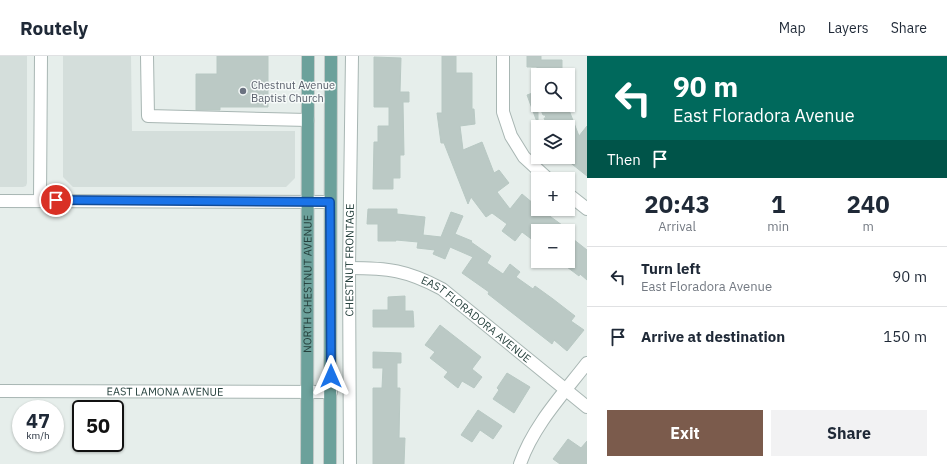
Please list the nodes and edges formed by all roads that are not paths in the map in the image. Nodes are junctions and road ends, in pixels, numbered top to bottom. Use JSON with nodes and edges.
{"nodes":[{"id":1,"x":41,"y":56,"type":"edge"},
{"id":2,"x":147,"y":56,"type":"edge"},
{"id":3,"x":308,"y":56,"type":"edge"},
{"id":4,"x":331,"y":56,"type":"edge"},
{"id":5,"x":352,"y":56,"type":"edge"},
{"id":6,"x":503,"y":56,"type":"edge"},
{"id":7,"x":308,"y":120,"type":"junction"},
{"id":8,"x":540,"y":172,"type":"edge"},
{"id":9,"x":40,"y":200,"type":"junction"},
{"id":10,"x":575,"y":200,"type":"edge"},
{"id":11,"x":0,"y":201,"type":"edge"},
{"id":12,"x":308,"y":202,"type":"junction"},
{"id":13,"x":330,"y":202,"type":"junction"},
{"id":14,"x":587,"y":209,"type":"edge"},
{"id":15,"x":349,"y":268,"type":"junction"},
{"id":16,"x":587,"y":363,"type":"edge"},
{"id":17,"x":566,"y":390,"type":"junction"},
{"id":18,"x":0,"y":391,"type":"edge"},
{"id":19,"x":308,"y":391,"type":"junction"},
{"id":20,"x":331,"y":392,"type":"junction"},
{"id":21,"x":587,"y":407,"type":"edge"},
{"id":22,"x":307,"y":464,"type":"edge"},
{"id":23,"x":330,"y":464,"type":"edge"},
{"id":24,"x":350,"y":464,"type":"edge"},
{"id":25,"x":520,"y":464,"type":"edge"}],
"edges":[{"from":1,"to":9,"type":"street"},
{"from":2,"to":7,"type":"street"},
{"from":3,"to":7,"type":"main road","name":"NORTH CHESTNUT AVENUE"},
{"from":4,"to":13,"type":"main road","name":"NORTH CHESTNUT AVENUE"},
{"from":5,"to":15,"type":"street","name":"CHESTNUT FRONTAGE"},
{"from":6,"to":8,"type":"street"},
{"from":7,"to":12,"type":"main road","name":"NORTH CHESTNUT AVENUE"},
{"from":9,"to":11,"type":"street"},
{"from":9,"to":12,"type":"street"},
{"from":10,"to":14,"type":"street"},
{"from":12,"to":13,"type":"street"},
{"from":12,"to":19,"type":"main road","name":"NORTH CHESTNUT AVENUE"},
{"from":13,"to":20,"type":"main road","name":"NORTH CHESTNUT AVENUE"},
{"from":15,"to":17,"type":"street","name":"EAST FLORADORA AVENUE"},
{"from":15,"to":24,"type":"street","name":"CHESTNUT FRONTAGE"},
{"from":16,"to":17,"type":"street"},
{"from":17,"to":21,"type":"street","name":"EAST FLORADORA AVENUE"},
{"from":17,"to":25,"type":"street"},
{"from":18,"to":19,"type":"street","name":"EAST LAMONA AVENUE"},
{"from":19,"to":20,"type":"street","name":"EAST LAMONA AVENUE"},
{"from":19,"to":22,"type":"main road","name":"NORTH CHESTNUT AVENUE"},
{"from":20,"to":23,"type":"main road","name":"NORTH CHESTNUT AVENUE"}]}
